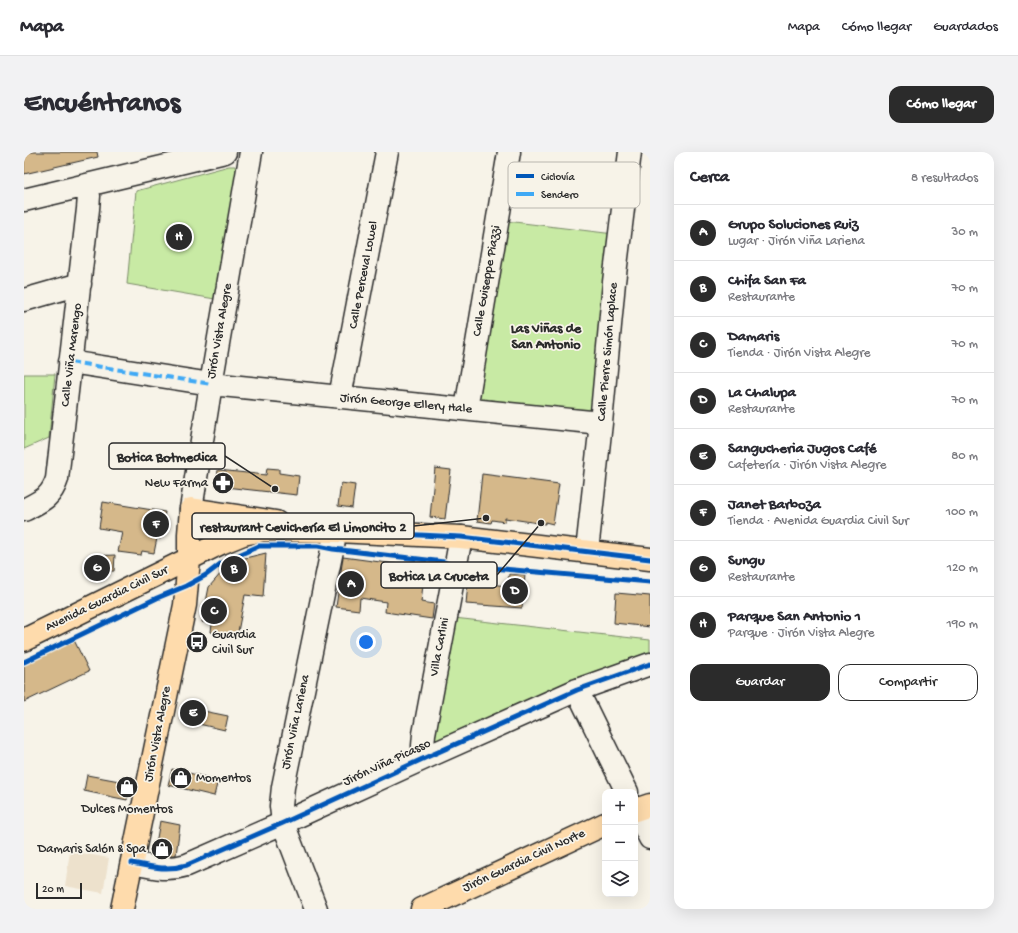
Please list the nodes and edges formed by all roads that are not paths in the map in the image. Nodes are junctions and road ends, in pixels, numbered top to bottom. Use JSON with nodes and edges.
{"nodes":[{"id":1,"x":225,"y":152,"type":"edge"},
{"id":2,"x":251,"y":152,"type":"edge"},
{"id":3,"x":387,"y":152,"type":"edge"},
{"id":4,"x":509,"y":152,"type":"edge"},
{"id":5,"x":630,"y":152,"type":"edge"},
{"id":6,"x":629,"y":162,"type":"edge"},
{"id":7,"x":86,"y":185,"type":"junction"},
{"id":8,"x":24,"y":200,"type":"edge"},
{"id":9,"x":623,"y":208,"type":"edge"},
{"id":10,"x":80,"y":284,"type":"junction"},
{"id":11,"x":24,"y":300,"type":"edge"},
{"id":12,"x":70,"y":362,"type":"junction"},
{"id":13,"x":211,"y":384,"type":"junction"},
{"id":14,"x":340,"y":397,"type":"junction"},
{"id":15,"x":466,"y":409,"type":"junction"},
{"id":16,"x":601,"y":423,"type":"junction"},
{"id":17,"x":191,"y":509,"type":"junction"},
{"id":18,"x":24,"y":510,"type":"edge"},
{"id":19,"x":336,"y":531,"type":"junction"},
{"id":20,"x":461,"y":537,"type":"junction"},
{"id":21,"x":587,"y":552,"type":"junction"},
{"id":22,"x":189,"y":559,"type":"junction"},
{"id":23,"x":650,"y":559,"type":"edge"},
{"id":24,"x":24,"y":640,"type":"edge"},
{"id":25,"x":650,"y":664,"type":"edge"},
{"id":26,"x":577,"y":690,"type":"junction"},
{"id":27,"x":427,"y":756,"type":"junction"},
{"id":28,"x":629,"y":789,"type":"edge"},
{"id":29,"x":638,"y":808,"type":"edge"},
{"id":30,"x":283,"y":823,"type":"junction"},
{"id":31,"x":603,"y":825,"type":"edge"},
{"id":32,"x":650,"y":838,"type":"edge"},
{"id":33,"x":132,"y":863,"type":"junction"},
{"id":34,"x":122,"y":909,"type":"edge"},
{"id":35,"x":316,"y":909,"type":"edge"},
{"id":36,"x":422,"y":909,"type":"edge"}],
"edges":[{"from":1,"to":7,"type":"street"},
{"from":2,"to":13,"type":"street","name":"Jirón Vista Alegre"},
{"from":3,"to":14,"type":"street","name":"Calle Perceval Lowel"},
{"from":4,"to":15,"type":"street","name":"Calle Guiseppe Piazzi"},
{"from":5,"to":6,"type":"street","name":"Calle Pierre Simón Laplace"},
{"from":7,"to":8,"type":"street"},
{"from":7,"to":10,"type":"street","name":"Calle Viña Marengo"},
{"from":9,"to":16,"type":"street","name":"Calle Pierre Simón Laplace"},
{"from":10,"to":11,"type":"street"},
{"from":10,"to":12,"type":"street","name":"Calle Viña Marengo"},
{"from":12,"to":13,"type":"street","name":"Jirón George Ellery Hale"},
{"from":12,"to":18,"type":"street","name":"Calle Viña Marengo"},
{"from":13,"to":14,"type":"street","name":"Jirón George Ellery Hale"},
{"from":13,"to":17,"type":"street","name":"Jirón Vista Alegre"},
{"from":14,"to":15,"type":"street","name":"Jirón George Ellery Hale"},
{"from":15,"to":16,"type":"street","name":"Jirón George Ellery Hale"},
{"from":16,"to":21,"type":"street","name":"Calle Pierre Simón Laplace"},
{"from":17,"to":19,"type":"main road","name":"Avenida Guardia Civil Sur"},
{"from":17,"to":22,"type":"main road"},
{"from":19,"to":20,"type":"main road","name":"Avenida Guardia Civil Sur"},
{"from":19,"to":22,"type":"main road","name":"Avenida Guardia Civil Sur"},
{"from":19,"to":30,"type":"street","name":"Jirón Viña Lariena"},
{"from":20,"to":21,"type":"main road","name":"Avenida Guardia Civil Sur"},
{"from":20,"to":27,"type":"street","name":"Villa Carlini"},
{"from":21,"to":23,"type":"main road","name":"Avenida Guardia Civil Sur"},
{"from":22,"to":24,"type":"main road","name":"Avenida Guardia Civil Sur"},
{"from":22,"to":33,"type":"main road","name":"Jirón Vista Alegre"},
{"from":25,"to":26,"type":"street","name":"Jirón Viña Picasso"},
{"from":26,"to":27,"type":"street","name":"Jirón Viña Picasso"},
{"from":26,"to":28,"type":"street"},
{"from":27,"to":30,"type":"street","name":"Jirón Viña Picasso"},
{"from":29,"to":32,"type":"street"},
{"from":30,"to":33,"type":"street","name":"Jirón Viña Picasso"},
{"from":30,"to":35,"type":"street","name":"Jirón Viña Lariena"},
{"from":31,"to":36,"type":"main road","name":"Jirón Guardia Civil Norte"},
{"from":33,"to":34,"type":"main road","name":"Jirón Vista Alegre"}]}
